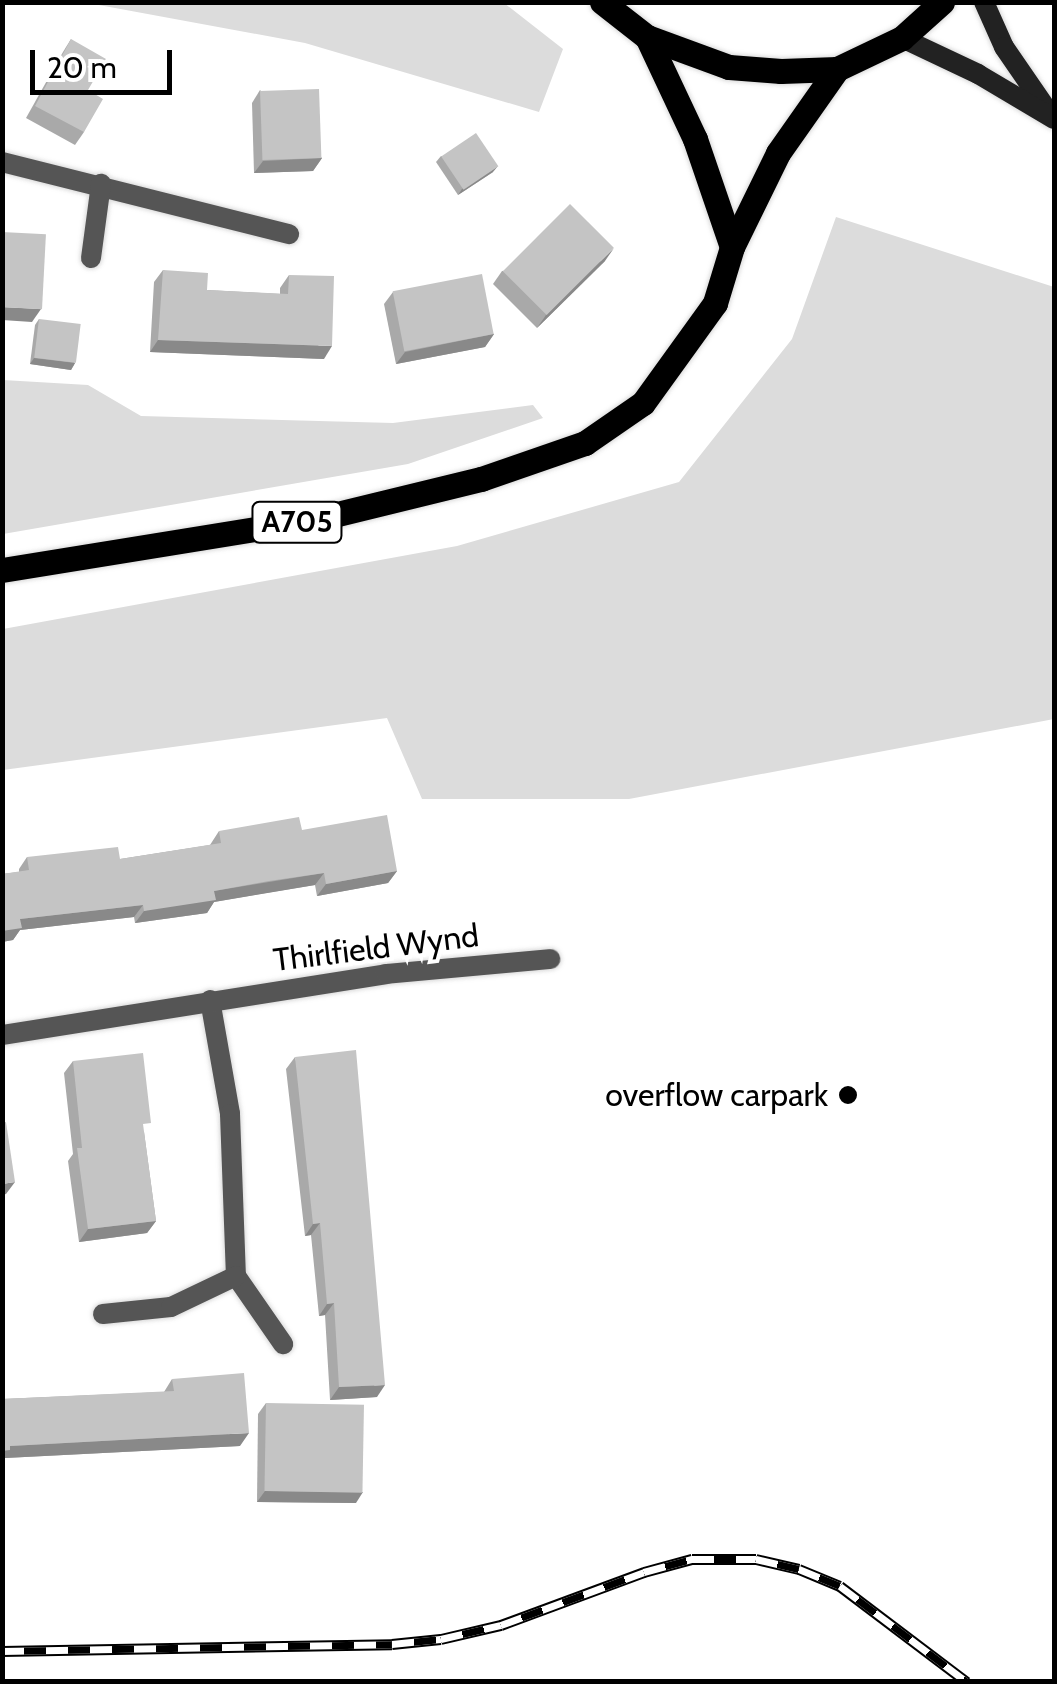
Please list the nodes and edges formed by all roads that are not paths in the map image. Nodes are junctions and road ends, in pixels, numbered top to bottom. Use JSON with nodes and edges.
{"nodes":[{"id":1,"x":602,"y":2,"type":"edge"},
{"id":2,"x":942,"y":2,"type":"edge"},
{"id":3,"x":984,"y":2,"type":"edge"},
{"id":4,"x":648,"y":37,"type":"junction"},
{"id":5,"x":902,"y":38,"type":"junction"},
{"id":6,"x":837,"y":69,"type":"junction"},
{"id":7,"x":1053,"y":118,"type":"edge"},
{"id":8,"x":2,"y":162,"type":"edge"},
{"id":9,"x":101,"y":184,"type":"junction"},
{"id":10,"x":288,"y":234,"type":"dead end"},
{"id":11,"x":732,"y":247,"type":"junction"},
{"id":12,"x":91,"y":258,"type":"dead end"},
{"id":13,"x":2,"y":570,"type":"edge"},
{"id":14,"x":550,"y":959,"type":"dead end"},
{"id":15,"x":210,"y":1000,"type":"junction"},
{"id":16,"x":2,"y":1035,"type":"edge"},
{"id":17,"x":236,"y":1276,"type":"junction"},
{"id":18,"x":103,"y":1314,"type":"dead end"},
{"id":19,"x":283,"y":1344,"type":"dead end"}],
"edges":[{"from":1,"to":4,"type":"main road","number":"A705"},
{"from":2,"to":5,"type":"main road","number":"A705"},
{"from":3,"to":7,"type":"main road"},
{"from":4,"to":6,"type":"main road","number":"A705"},
{"from":4,"to":11,"type":"main road","number":"A705"},
{"from":5,"to":6,"type":"main road","number":"A705"},
{"from":5,"to":7,"type":"main road"},
{"from":6,"to":11,"type":"main road","number":"A705"},
{"from":8,"to":9,"type":"street"},
{"from":9,"to":10,"type":"street"},
{"from":9,"to":12,"type":"street"},
{"from":11,"to":13,"type":"main road","number":"A705"},
{"from":14,"to":15,"type":"street","name":"Thirlfield Wynd"},
{"from":15,"to":16,"type":"street","name":"Thirlfield Wynd"},
{"from":15,"to":17,"type":"street"},
{"from":17,"to":18,"type":"street"},
{"from":17,"to":19,"type":"street"}]}
